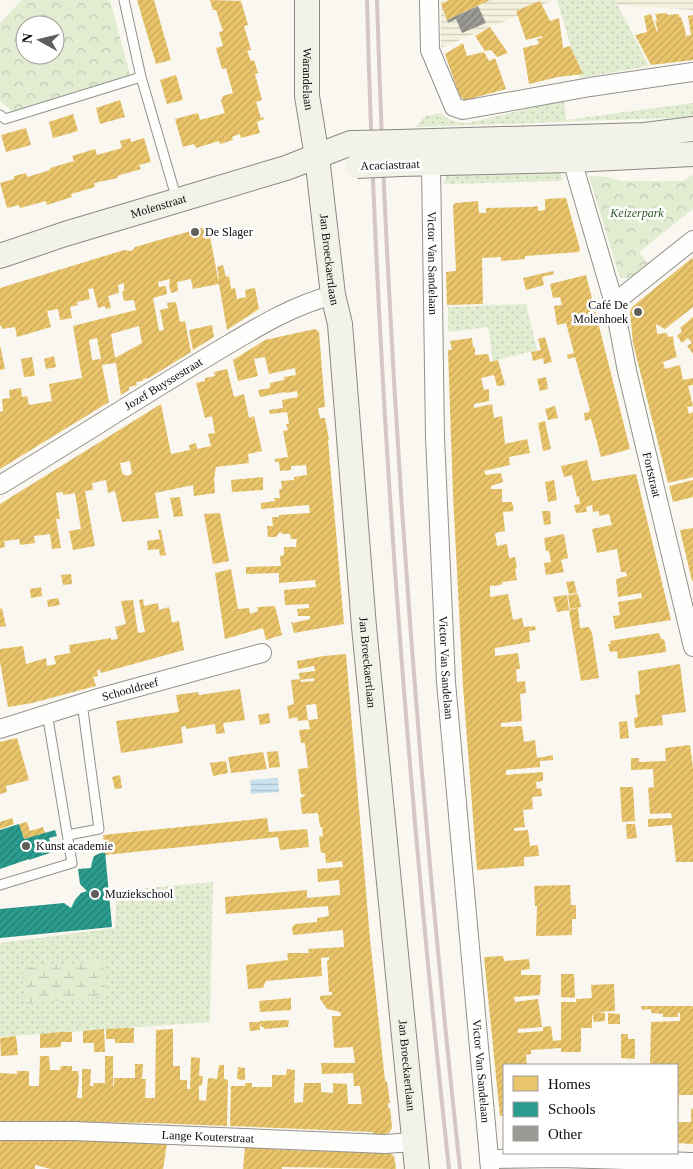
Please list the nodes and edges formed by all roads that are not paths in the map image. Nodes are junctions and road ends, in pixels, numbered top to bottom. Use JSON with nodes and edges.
{"nodes":[{"id":1,"x":124,"y":0,"type":"edge"},
{"id":2,"x":307,"y":0,"type":"edge"},
{"id":3,"x":429,"y":0,"type":"edge"},
{"id":4,"x":693,"y":72,"type":"edge"},
{"id":5,"x":141,"y":77,"type":"junction"},
{"id":6,"x":2,"y":119,"type":"edge"},
{"id":7,"x":693,"y":129,"type":"edge"},
{"id":8,"x":573,"y":136,"type":"junction"},
{"id":9,"x":399,"y":153,"type":"junction"},
{"id":10,"x":693,"y":154,"type":"edge"},
{"id":11,"x":317,"y":157,"type":"junction"},
{"id":12,"x":572,"y":160,"type":"junction"},
{"id":13,"x":431,"y":164,"type":"junction"},
{"id":14,"x":177,"y":200,"type":"junction"},
{"id":15,"x":693,"y":240,"type":"edge"},
{"id":16,"x":0,"y":256,"type":"edge"},
{"id":17,"x":333,"y":295,"type":"junction"},
{"id":18,"x":614,"y":303,"type":"junction"},
{"id":19,"x":0,"y":485,"type":"edge"},
{"id":20,"x":693,"y":647,"type":"edge"},
{"id":21,"x":262,"y":653,"type":"dead end"},
{"id":22,"x":82,"y":703,"type":"junction"},
{"id":23,"x":47,"y":713,"type":"junction"},
{"id":24,"x":0,"y":729,"type":"edge"},
{"id":25,"x":68,"y":835,"type":"junction"},
{"id":26,"x":0,"y":885,"type":"edge"},
{"id":27,"x":0,"y":1131,"type":"edge"},
{"id":28,"x":413,"y":1142,"type":"junction"},
{"id":29,"x":693,"y":1162,"type":"edge"},
{"id":30,"x":559,"y":1163,"type":"edge"},
{"id":31,"x":490,"y":1164,"type":"edge"},
{"id":32,"x":417,"y":1169,"type":"edge"}],
"edges":[{"from":1,"to":5,"type":"lane"},
{"from":2,"to":11,"type":"main road","name":"Warandelaan"},
{"from":3,"to":4,"type":"street"},
{"from":5,"to":6,"type":"lane"},
{"from":5,"to":14,"type":"lane"},
{"from":7,"to":8,"type":"main road","name":"Acaciastraat"},
{"from":8,"to":9,"type":"main road","name":"Acaciastraat"},
{"from":8,"to":12,"type":"main road"},
{"from":9,"to":11,"type":"main road","name":"Acaciastraat","bridge":true},
{"from":9,"to":13,"type":"main road","name":"Acaciastraat"},
{"from":10,"to":12,"type":"main road","name":"Acaciastraat"},
{"from":11,"to":14,"type":"main road","name":"Molenstraat"},
{"from":11,"to":17,"type":"main road","name":"Jan Broeckaertlaan"},
{"from":12,"to":13,"type":"main road","name":"Acaciastraat"},
{"from":12,"to":18,"type":"street","name":"Fortstraat"},
{"from":13,"to":31,"type":"street","name":"Victor Van Sandelaan"},
{"from":14,"to":16,"type":"main road","name":"Molenstraat"},
{"from":15,"to":18,"type":"street"},
{"from":17,"to":19,"type":"street","name":"Jozef Buyssestraat"},
{"from":17,"to":28,"type":"main road","name":"Jan Broeckaertlaan"},
{"from":18,"to":20,"type":"street","name":"Fortstraat"},
{"from":21,"to":22,"type":"street","name":"Schooldreef"},
{"from":22,"to":23,"type":"street","name":"Schooldreef"},
{"from":22,"to":25,"type":"lane"},
{"from":23,"to":24,"type":"street","name":"Schooldreef"},
{"from":23,"to":25,"type":"lane"},
{"from":25,"to":26,"type":"lane"},
{"from":27,"to":28,"type":"street","name":"Lange Kouterstraat"},
{"from":28,"to":32,"type":"main road","name":"Jan Broeckaertlaan"},
{"from":29,"to":30,"type":"street"},
{"from":30,"to":31,"type":"street"}]}
